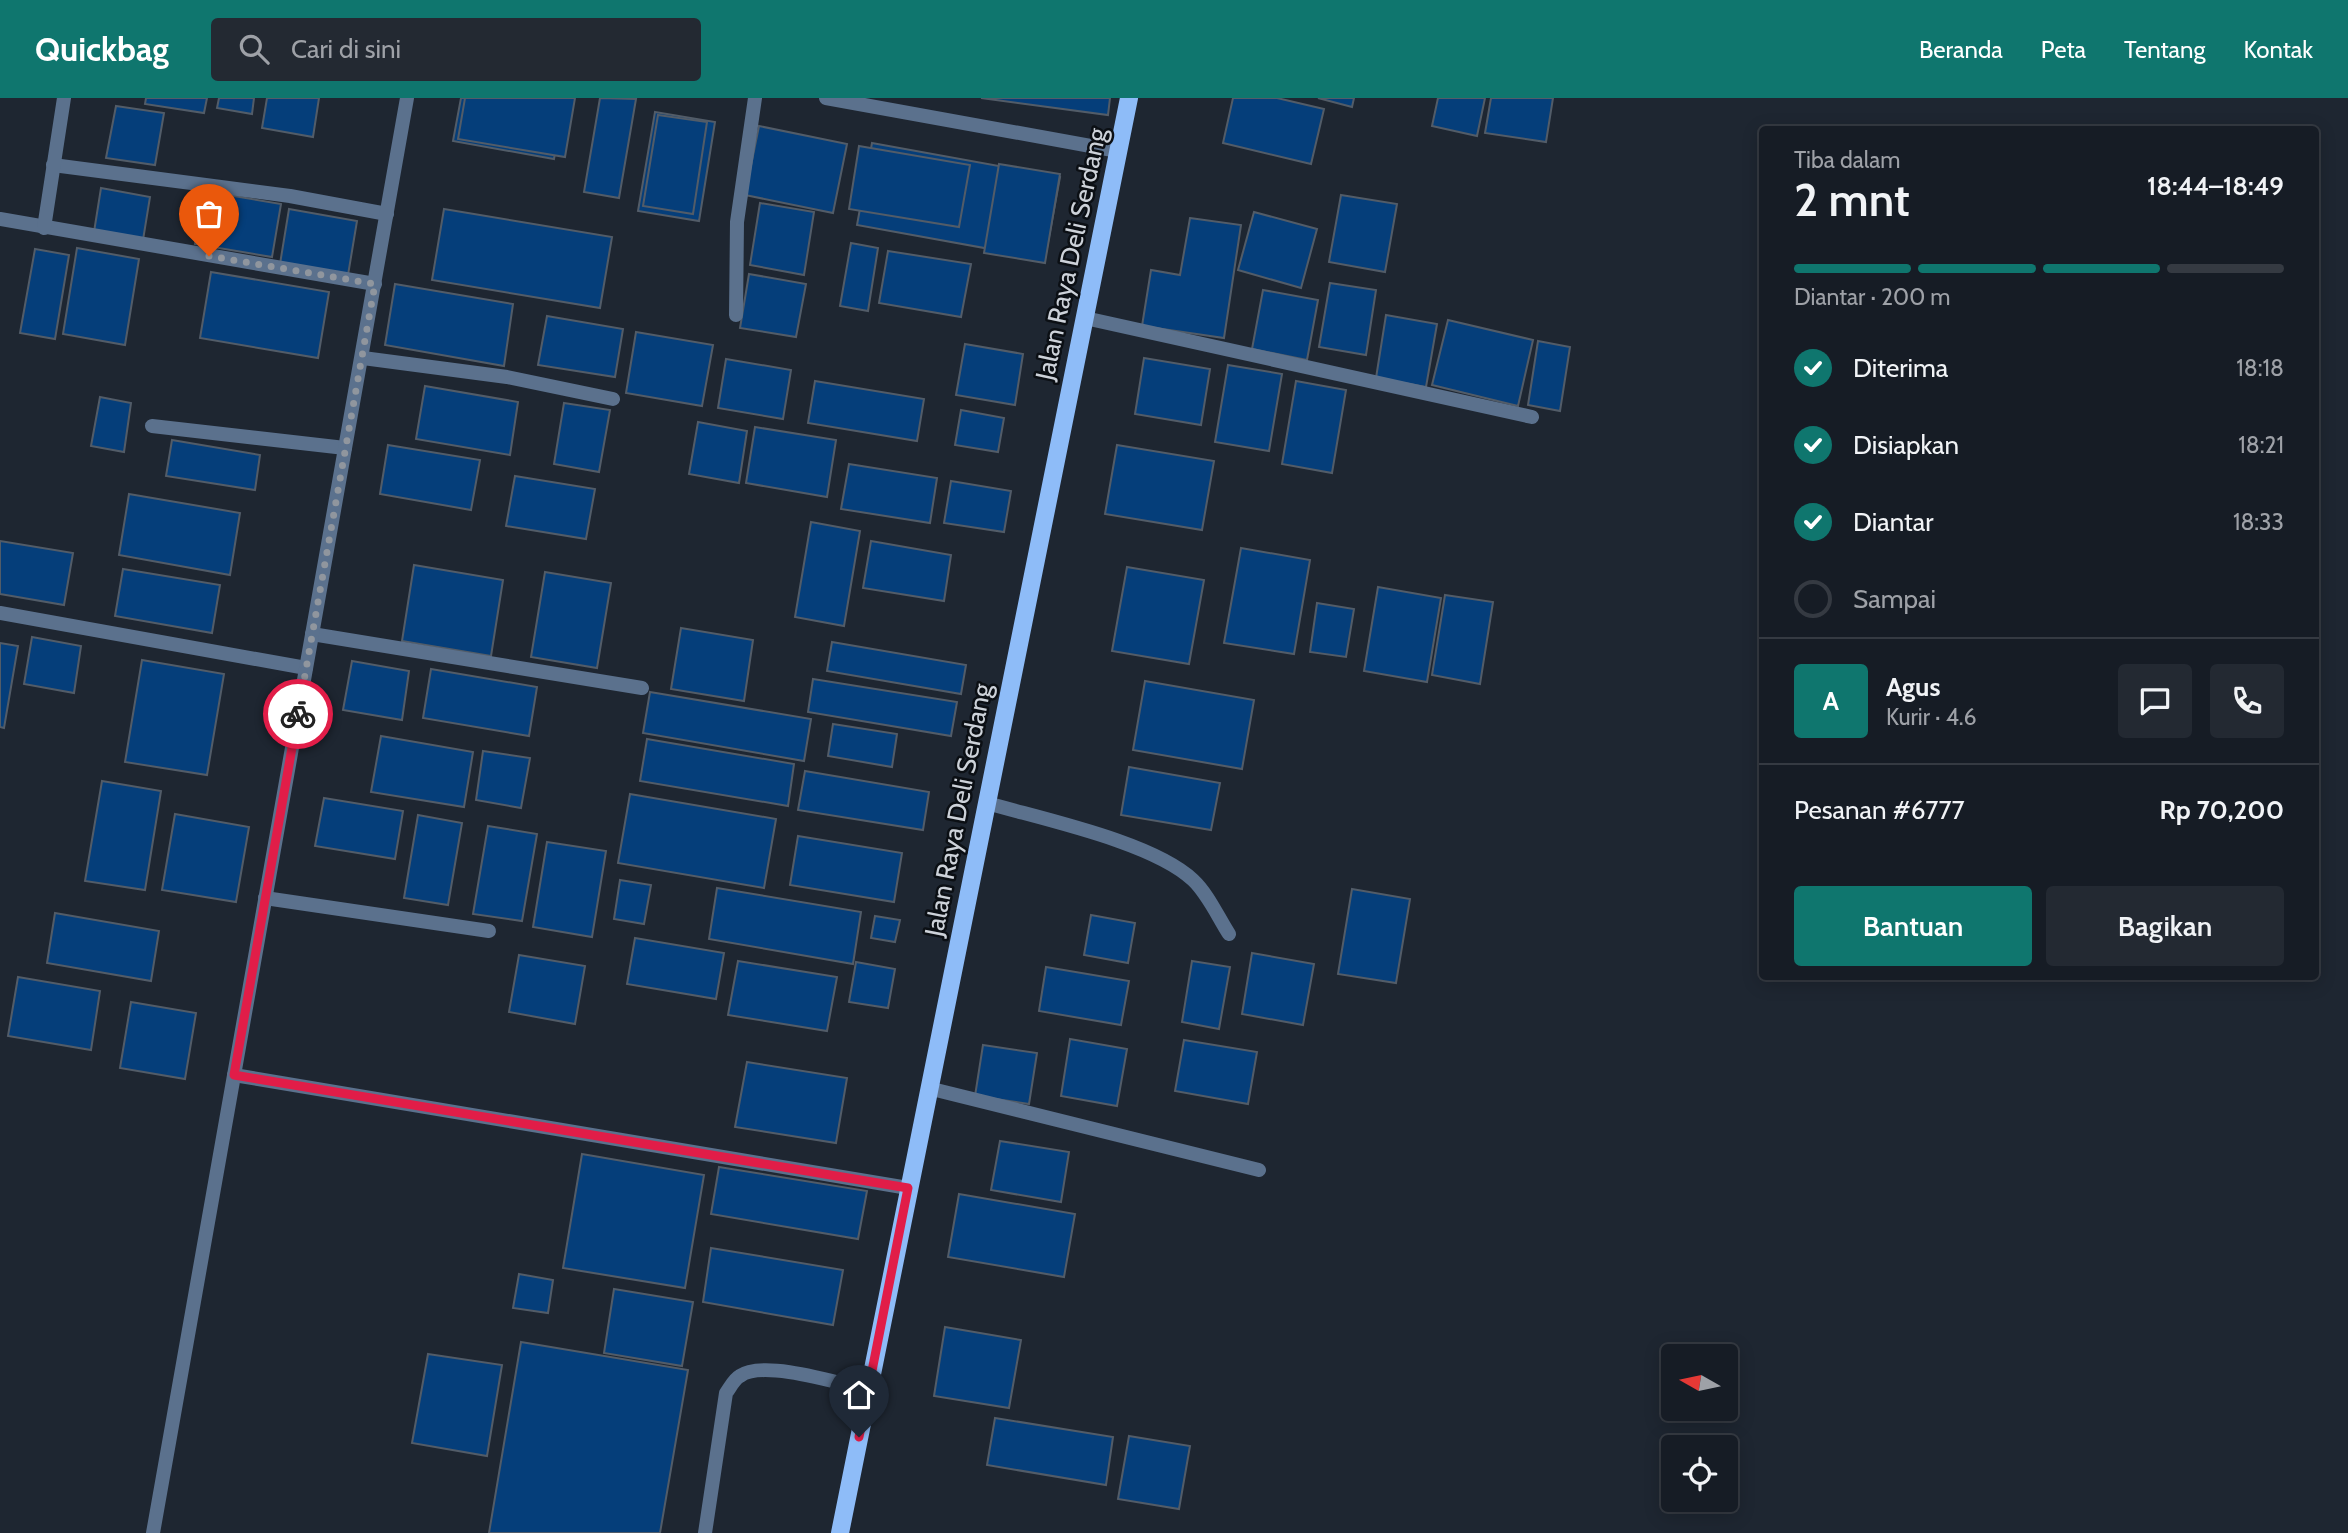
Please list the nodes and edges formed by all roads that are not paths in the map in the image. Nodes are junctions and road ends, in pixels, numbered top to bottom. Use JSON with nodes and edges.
{"nodes":[{"id":1,"x":64,"y":98,"type":"edge"},
{"id":2,"x":407,"y":98,"type":"edge"},
{"id":3,"x":755,"y":98,"type":"edge"},
{"id":4,"x":826,"y":98,"type":"edge"},
{"id":5,"x":1129,"y":98,"type":"edge"},
{"id":6,"x":1118,"y":151,"type":"junction"},
{"id":7,"x":53,"y":165,"type":"junction"},
{"id":8,"x":387,"y":214,"type":"junction"},
{"id":9,"x":0,"y":219,"type":"edge"},
{"id":10,"x":44,"y":228,"type":"junction"},
{"id":11,"x":375,"y":284,"type":"junction"},
{"id":12,"x":736,"y":315,"type":"dead end"},
{"id":13,"x":1085,"y":318,"type":"junction"},
{"id":14,"x":363,"y":358,"type":"junction"},
{"id":15,"x":613,"y":399,"type":"dead end"},
{"id":16,"x":1532,"y":417,"type":"dead end"},
{"id":17,"x":152,"y":426,"type":"dead end"},
{"id":18,"x":345,"y":448,"type":"junction"},
{"id":19,"x":0,"y":613,"type":"edge"},
{"id":20,"x":312,"y":634,"type":"junction"},
{"id":21,"x":306,"y":668,"type":"junction"},
{"id":22,"x":642,"y":688,"type":"dead end"},
{"id":23,"x":987,"y":803,"type":"junction"},
{"id":24,"x":265,"y":898,"type":"junction"},
{"id":25,"x":489,"y":931,"type":"dead end"},
{"id":26,"x":1228,"y":934,"type":"dead end"},
{"id":27,"x":234,"y":1075,"type":"junction"},
{"id":28,"x":928,"y":1088,"type":"junction"},
{"id":29,"x":1259,"y":1170,"type":"dead end"},
{"id":30,"x":908,"y":1188,"type":"junction"},
{"id":31,"x":868,"y":1390,"type":"junction"},
{"id":32,"x":153,"y":1533,"type":"edge"},
{"id":33,"x":705,"y":1533,"type":"edge"},
{"id":34,"x":840,"y":1533,"type":"edge"}],
"edges":[{"from":1,"to":7,"type":"street"},
{"from":2,"to":8,"type":"street"},
{"from":3,"to":12,"type":"street"},
{"from":4,"to":6,"type":"street"},
{"from":5,"to":6,"type":"main road","name":"Jalan Raya Deli Serdang"},
{"from":6,"to":13,"type":"main road","name":"Jalan Raya Deli Serdang"},
{"from":7,"to":8,"type":"street"},
{"from":7,"to":10,"type":"street"},
{"from":8,"to":11,"type":"street"},
{"from":9,"to":10,"type":"street"},
{"from":10,"to":11,"type":"street"},
{"from":11,"to":14,"type":"street"},
{"from":13,"to":16,"type":"street"},
{"from":13,"to":23,"type":"main road","name":"Jalan Raya Deli Serdang"},
{"from":14,"to":15,"type":"street"},
{"from":14,"to":18,"type":"street"},
{"from":17,"to":18,"type":"street"},
{"from":18,"to":20,"type":"street"},
{"from":19,"to":21,"type":"street"},
{"from":20,"to":21,"type":"street"},
{"from":20,"to":22,"type":"street"},
{"from":21,"to":24,"type":"street"},
{"from":23,"to":26,"type":"street"},
{"from":23,"to":28,"type":"main road","name":"Jalan Raya Deli Serdang"},
{"from":24,"to":25,"type":"street"},
{"from":24,"to":27,"type":"street"},
{"from":27,"to":30,"type":"street"},
{"from":27,"to":32,"type":"street"},
{"from":28,"to":29,"type":"street"},
{"from":28,"to":30,"type":"main road","name":"Jalan Raya Deli Serdang"},
{"from":30,"to":31,"type":"main road","name":"Jalan Raya Deli Serdang"},
{"from":31,"to":33,"type":"street"},
{"from":31,"to":34,"type":"main road","name":"Jalan Raya Deli Serdang"}]}
